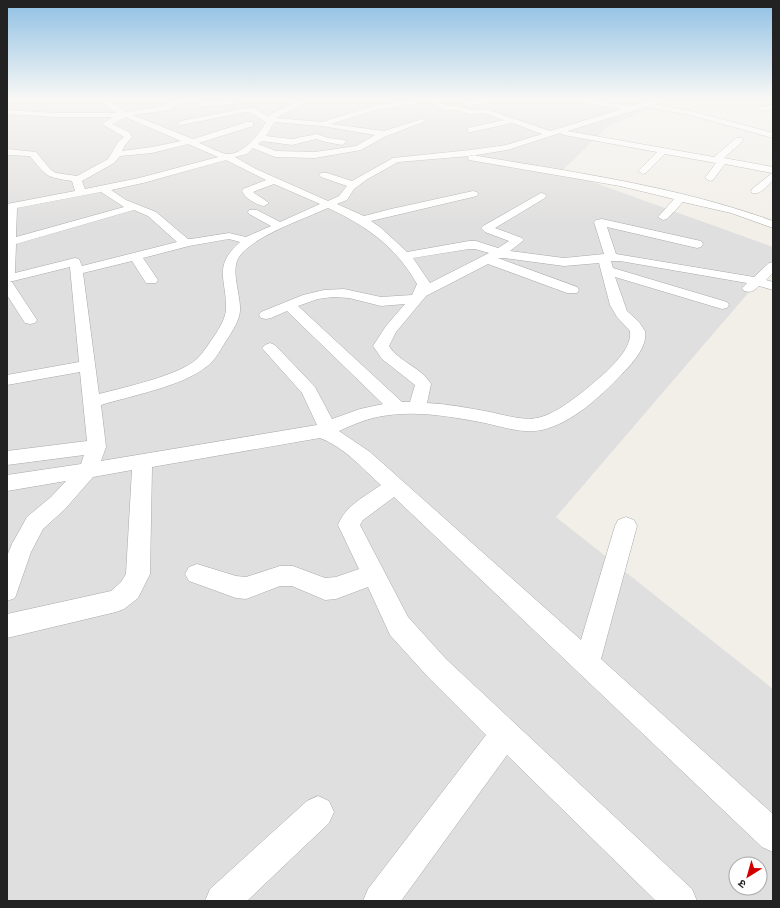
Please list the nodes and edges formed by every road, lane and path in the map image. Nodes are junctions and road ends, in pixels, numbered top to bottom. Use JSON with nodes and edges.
{"nodes":[{"id":1,"x":125,"y":140,"type":"edge"},
{"id":2,"x":258,"y":140,"type":"edge"},
{"id":3,"x":278,"y":140,"type":"edge"},
{"id":4,"x":297,"y":140,"type":"edge"},
{"id":5,"x":329,"y":140,"type":"edge"},
{"id":6,"x":374,"y":140,"type":"edge"},
{"id":7,"x":529,"y":140,"type":"edge"},
{"id":8,"x":603,"y":140,"type":"edge"},
{"id":9,"x":739,"y":140,"type":"dead end"},
{"id":10,"x":192,"y":141,"type":"joint"},
{"id":11,"x":342,"y":142,"type":"dead end"},
{"id":12,"x":620,"y":143,"type":"junction"},
{"id":13,"x":253,"y":145,"type":"junction"},
{"id":14,"x":364,"y":146,"type":"junction"},
{"id":15,"x":379,"y":150,"type":"dead end"},
{"id":16,"x":664,"y":150,"type":"junction"},
{"id":17,"x":7,"y":152,"type":"edge"},
{"id":18,"x":612,"y":153,"type":"dead end"},
{"id":19,"x":116,"y":154,"type":"junction"},
{"id":20,"x":394,"y":154,"type":"dead end"},
{"id":21,"x":452,"y":154,"type":"junction"},
{"id":22,"x":227,"y":157,"type":"junction"},
{"id":23,"x":408,"y":158,"type":"junction"},
{"id":24,"x":720,"y":160,"type":"junction"},
{"id":25,"x":736,"y":163,"type":"junction"},
{"id":26,"x":773,"y":170,"type":"edge"},
{"id":27,"x":643,"y":171,"type":"dead end"},
{"id":28,"x":557,"y":172,"type":"junction"},
{"id":29,"x":727,"y":174,"type":"dead end"},
{"id":30,"x":324,"y":175,"type":"dead end"},
{"id":31,"x":773,"y":175,"type":"edge"},
{"id":32,"x":710,"y":178,"type":"dead end"},
{"id":33,"x":78,"y":179,"type":"junction"},
{"id":34,"x":273,"y":180,"type":"junction"},
{"id":35,"x":557,"y":183,"type":"dead end"},
{"id":36,"x":354,"y":185,"type":"junction"},
{"id":37,"x":102,"y":188,"type":"junction"},
{"id":38,"x":81,"y":192,"type":"junction"},
{"id":39,"x":756,"y":192,"type":"dead end"},
{"id":40,"x":473,"y":194,"type":"dead end"},
{"id":41,"x":541,"y":196,"type":"dead end"},
{"id":42,"x":680,"y":198,"type":"junction"},
{"id":43,"x":264,"y":203,"type":"dead end"},
{"id":44,"x":9,"y":205,"type":"edge"},
{"id":45,"x":329,"y":205,"type":"junction"},
{"id":46,"x":134,"y":207,"type":"junction"},
{"id":47,"x":253,"y":212,"type":"dead end"},
{"id":48,"x":663,"y":216,"type":"dead end"},
{"id":49,"x":363,"y":220,"type":"junction"},
{"id":50,"x":773,"y":225,"type":"edge"},
{"id":51,"x":280,"y":226,"type":"junction"},
{"id":52,"x":248,"y":241,"type":"junction"},
{"id":53,"x":10,"y":242,"type":"junction"},
{"id":54,"x":187,"y":243,"type":"junction"},
{"id":55,"x":697,"y":244,"type":"dead end"},
{"id":56,"x":501,"y":253,"type":"junction"},
{"id":57,"x":135,"y":256,"type":"junction"},
{"id":58,"x":404,"y":256,"type":"junction"},
{"id":59,"x":487,"y":260,"type":"junction"},
{"id":60,"x":607,"y":262,"type":"junction"},
{"id":61,"x":773,"y":266,"type":"edge"},
{"id":62,"x":77,"y":271,"type":"junction"},
{"id":63,"x":7,"y":280,"type":"edge"},
{"id":64,"x":151,"y":280,"type":"dead end"},
{"id":65,"x":757,"y":281,"type":"junction"},
{"id":66,"x":773,"y":286,"type":"edge"},
{"id":67,"x":572,"y":290,"type":"dead end"},
{"id":68,"x":746,"y":291,"type":"dead end"},
{"id":69,"x":418,"y":296,"type":"junction"},
{"id":70,"x":290,"y":306,"type":"junction"},
{"id":71,"x":722,"y":306,"type":"dead end"},
{"id":72,"x":266,"y":316,"type":"dead end"},
{"id":73,"x":30,"y":320,"type":"dead end"},
{"id":74,"x":270,"y":348,"type":"dead end"},
{"id":75,"x":88,"y":366,"type":"junction"},
{"id":76,"x":7,"y":380,"type":"edge"},
{"id":77,"x":92,"y":402,"type":"junction"},
{"id":78,"x":417,"y":407,"type":"junction"},
{"id":79,"x":398,"y":408,"type":"junction"},
{"id":80,"x":324,"y":429,"type":"junction"},
{"id":81,"x":97,"y":447,"type":"junction"},
{"id":82,"x":7,"y":458,"type":"edge"},
{"id":83,"x":142,"y":461,"type":"junction"},
{"id":84,"x":88,"y":470,"type":"junction"},
{"id":85,"x":7,"y":483,"type":"edge"},
{"id":86,"x":394,"y":486,"type":"junction"},
{"id":87,"x":626,"y":526,"type":"dead end"},
{"id":88,"x":197,"y":574,"type":"dead end"},
{"id":89,"x":374,"y":574,"type":"junction"},
{"id":90,"x":7,"y":590,"type":"edge"},
{"id":91,"x":7,"y":626,"type":"edge"},
{"id":92,"x":587,"y":662,"type":"junction"},
{"id":93,"x":505,"y":733,"type":"junction"},
{"id":94,"x":318,"y":812,"type":"dead end"},
{"id":95,"x":773,"y":836,"type":"edge"},
{"id":96,"x":222,"y":901,"type":"edge"},
{"id":97,"x":380,"y":901,"type":"edge"},
{"id":98,"x":680,"y":901,"type":"edge"}],
"edges":[{"from":1,"to":19,"type":"street"},
{"from":2,"to":13,"type":"street"},
{"from":3,"to":4,"type":"street"},
{"from":5,"to":11,"type":"street"},
{"from":6,"to":14,"type":"street"},
{"from":7,"to":21,"type":"street"},
{"from":8,"to":12,"type":"street"},
{"from":9,"to":24,"type":"street"},
{"from":10,"to":19,"type":"street"},
{"from":10,"to":22,"type":"street"},
{"from":12,"to":16,"type":"street"},
{"from":12,"to":18,"type":"street"},
{"from":13,"to":14,"type":"street"},
{"from":13,"to":22,"type":"street"},
{"from":14,"to":15,"type":"street"},
{"from":16,"to":24,"type":"street"},
{"from":16,"to":27,"type":"street"},
{"from":17,"to":33,"type":"street"},
{"from":19,"to":33,"type":"street"},
{"from":20,"to":23,"type":"street"},
{"from":21,"to":23,"type":"street"},
{"from":21,"to":28,"type":"street"},
{"from":22,"to":34,"type":"street"},
{"from":22,"to":37,"type":"street"},
{"from":23,"to":36,"type":"street"},
{"from":24,"to":25,"type":"street"},
{"from":24,"to":32,"type":"street"},
{"from":25,"to":26,"type":"street"},
{"from":25,"to":29,"type":"street"},
{"from":28,"to":35,"type":"street"},
{"from":28,"to":42,"type":"street"},
{"from":30,"to":36,"type":"street"},
{"from":31,"to":39,"type":"street"},
{"from":33,"to":38,"type":"street"},
{"from":34,"to":43,"type":"street"},
{"from":34,"to":45,"type":"street"},
{"from":36,"to":45,"type":"street"},
{"from":37,"to":38,"type":"street"},
{"from":37,"to":46,"type":"street"},
{"from":38,"to":44,"type":"street"},
{"from":40,"to":49,"type":"street"},
{"from":41,"to":56,"type":"street"},
{"from":42,"to":48,"type":"street"},
{"from":42,"to":50,"type":"street"},
{"from":44,"to":53,"type":"street"},
{"from":45,"to":49,"type":"street"},
{"from":45,"to":51,"type":"street"},
{"from":46,"to":53,"type":"street"},
{"from":46,"to":54,"type":"street"},
{"from":47,"to":51,"type":"street"},
{"from":49,"to":58,"type":"street"},
{"from":51,"to":52,"type":"street"},
{"from":52,"to":54,"type":"street"},
{"from":52,"to":77,"type":"street"},
{"from":53,"to":63,"type":"street"},
{"from":54,"to":57,"type":"street"},
{"from":55,"to":60,"type":"street"},
{"from":56,"to":58,"type":"street"},
{"from":56,"to":59,"type":"street"},
{"from":56,"to":60,"type":"street"},
{"from":57,"to":62,"type":"street"},
{"from":57,"to":64,"type":"street"},
{"from":58,"to":69,"type":"street"},
{"from":59,"to":67,"type":"street"},
{"from":59,"to":69,"type":"street"},
{"from":60,"to":65,"type":"street"},
{"from":60,"to":71,"type":"street"},
{"from":60,"to":78,"type":"street"},
{"from":61,"to":65,"type":"street"},
{"from":62,"to":63,"type":"street"},
{"from":62,"to":75,"type":"street"},
{"from":63,"to":73,"type":"street"},
{"from":65,"to":66,"type":"street"},
{"from":65,"to":68,"type":"street"},
{"from":69,"to":70,"type":"street"},
{"from":69,"to":78,"type":"street"},
{"from":70,"to":72,"type":"street"},
{"from":70,"to":79,"type":"street"},
{"from":74,"to":80,"type":"street"},
{"from":75,"to":76,"type":"street"},
{"from":75,"to":77,"type":"street"},
{"from":77,"to":81,"type":"street"},
{"from":78,"to":79,"type":"street"},
{"from":79,"to":80,"type":"street"},
{"from":80,"to":83,"type":"street"},
{"from":80,"to":86,"type":"street"},
{"from":81,"to":82,"type":"street"},
{"from":81,"to":84,"type":"street"},
{"from":83,"to":84,"type":"street"},
{"from":83,"to":91,"type":"street"},
{"from":84,"to":85,"type":"street"},
{"from":84,"to":90,"type":"street"},
{"from":86,"to":89,"type":"street"},
{"from":86,"to":92,"type":"street"},
{"from":87,"to":92,"type":"street"},
{"from":88,"to":89,"type":"street"},
{"from":89,"to":93,"type":"street"},
{"from":92,"to":95,"type":"street"},
{"from":93,"to":97,"type":"street"},
{"from":93,"to":98,"type":"street"},
{"from":94,"to":96,"type":"street"}]}
